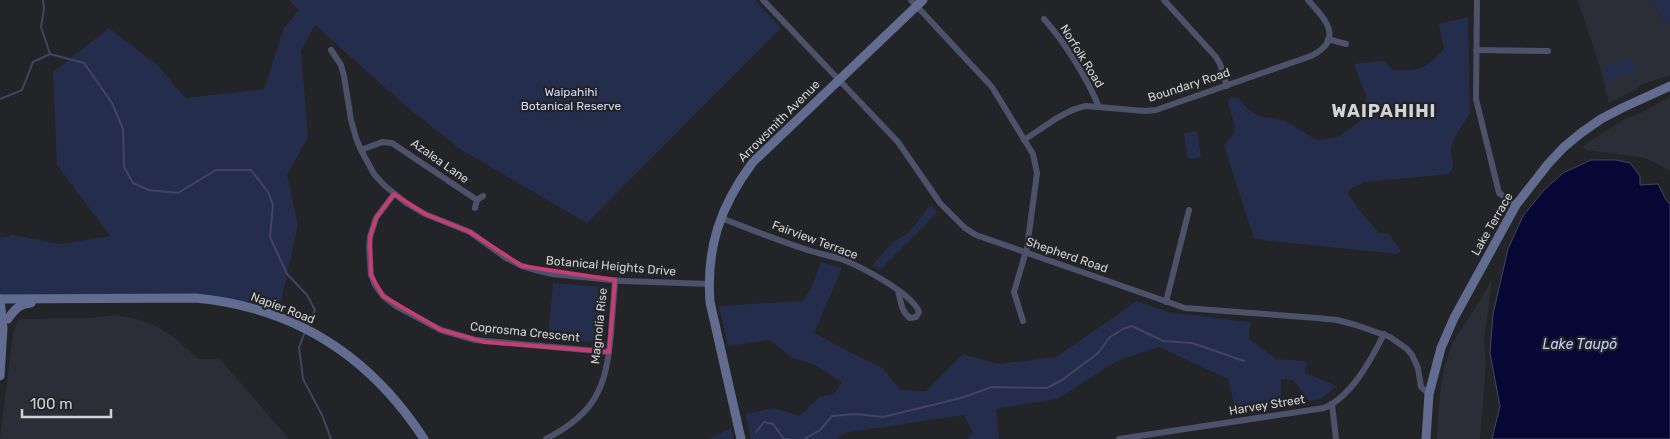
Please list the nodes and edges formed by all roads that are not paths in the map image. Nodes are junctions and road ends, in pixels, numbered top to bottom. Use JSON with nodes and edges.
{"nodes":[{"id":1,"x":764,"y":0,"type":"edge"},
{"id":2,"x":1164,"y":0,"type":"edge"},
{"id":3,"x":1308,"y":0,"type":"edge"},
{"id":4,"x":1477,"y":0,"type":"edge"},
{"id":5,"x":917,"y":2,"type":"edge"},
{"id":6,"x":1044,"y":19,"type":"dead end"},
{"id":7,"x":1328,"y":39,"type":"junction"},
{"id":8,"x":1346,"y":44,"type":"dead end"},
{"id":9,"x":331,"y":50,"type":"dead end"},
{"id":10,"x":1476,"y":50,"type":"junction"},
{"id":11,"x":1548,"y":51,"type":"dead end"},
{"id":12,"x":839,"y":79,"type":"junction"},
{"id":13,"x":1227,"y":86,"type":"junction"},
{"id":14,"x":1670,"y":86,"type":"edge"},
{"id":15,"x":1099,"y":107,"type":"junction"},
{"id":16,"x":1024,"y":140,"type":"junction"},
{"id":17,"x":361,"y":150,"type":"junction"},
{"id":18,"x":394,"y":194,"type":"junction"},
{"id":19,"x":483,"y":196,"type":"dead end"},
{"id":20,"x":477,"y":200,"type":"junction"},
{"id":21,"x":1516,"y":205,"type":"junction"},
{"id":22,"x":476,"y":208,"type":"dead end"},
{"id":23,"x":1189,"y":210,"type":"dead end"},
{"id":24,"x":721,"y":218,"type":"junction"},
{"id":25,"x":1026,"y":253,"type":"junction"},
{"id":26,"x":615,"y":280,"type":"junction"},
{"id":27,"x":709,"y":284,"type":"junction"},
{"id":28,"x":898,"y":291,"type":"dead end"},
{"id":29,"x":86,"y":298,"type":"junction"},
{"id":30,"x":2,"y":299,"type":"edge"},
{"id":31,"x":1166,"y":302,"type":"junction"},
{"id":32,"x":8,"y":319,"type":"junction"},
{"id":33,"x":1023,"y":322,"type":"dead end"},
{"id":34,"x":3,"y":328,"type":"junction"},
{"id":35,"x":1384,"y":334,"type":"junction"},
{"id":36,"x":609,"y":352,"type":"junction"},
{"id":37,"x":0,"y":376,"type":"edge"},
{"id":38,"x":1429,"y":394,"type":"junction"},
{"id":39,"x":1332,"y":404,"type":"junction"},
{"id":40,"x":424,"y":439,"type":"edge"},
{"id":41,"x":546,"y":439,"type":"edge"},
{"id":42,"x":741,"y":439,"type":"edge"},
{"id":43,"x":1119,"y":439,"type":"edge"},
{"id":44,"x":1336,"y":439,"type":"edge"},
{"id":45,"x":1426,"y":439,"type":"edge"}],
"edges":[{"from":1,"to":12,"type":"street","name":"Shepherd Road"},
{"from":2,"to":13,"type":"street"},
{"from":3,"to":7,"type":"street"},
{"from":4,"to":10,"type":"street"},
{"from":5,"to":12,"type":"main road","name":"Arrowsmith Avenue"},
{"from":5,"to":16,"type":"street"},
{"from":6,"to":15,"type":"street","name":"Norfolk Road"},
{"from":7,"to":8,"type":"street"},
{"from":7,"to":13,"type":"street","name":"Boundary Road"},
{"from":9,"to":17,"type":"street","name":"Botanical Heights Drive"},
{"from":10,"to":11,"type":"street"},
{"from":10,"to":21,"type":"street"},
{"from":12,"to":24,"type":"main road","name":"Arrowsmith Avenue"},
{"from":12,"to":25,"type":"street","name":"Shepherd Road"},
{"from":13,"to":15,"type":"street","name":"Boundary Road"},
{"from":14,"to":21,"type":"main road","name":"Lake Terrace"},
{"from":15,"to":16,"type":"street","name":"Boundary Road"},
{"from":16,"to":25,"type":"street"},
{"from":17,"to":18,"type":"street","name":"Botanical Heights Drive"},
{"from":17,"to":20,"type":"street","name":"Azalea Lane"},
{"from":18,"to":26,"type":"street","name":"Botanical Heights Drive"},
{"from":18,"to":36,"type":"street","name":"Coprosma Crescent"},
{"from":19,"to":20,"type":"street"},
{"from":20,"to":22,"type":"street"},
{"from":21,"to":38,"type":"main road","name":"Lake Terrace"},
{"from":23,"to":31,"type":"street"},
{"from":24,"to":27,"type":"main road","name":"Arrowsmith Avenue"},
{"from":24,"to":28,"type":"street","name":"Fairview Terrace"},
{"from":25,"to":31,"type":"street","name":"Shepherd Road"},
{"from":25,"to":33,"type":"street"},
{"from":26,"to":27,"type":"street","name":"Botanical Heights Drive"},
{"from":26,"to":36,"type":"street","name":"Magnolia Rise"},
{"from":27,"to":42,"type":"main road","name":"Arrowsmith Avenue"},
{"from":29,"to":30,"type":"main road","name":"Napier Road"},
{"from":29,"to":32,"type":"main road"},
{"from":29,"to":40,"type":"main road","name":"Napier Road"},
{"from":30,"to":32,"type":"main road"},
{"from":30,"to":34,"type":"main road"},
{"from":31,"to":35,"type":"street","name":"Shepherd Road"},
{"from":32,"to":34,"type":"main road"},
{"from":34,"to":37,"type":"main road"},
{"from":35,"to":38,"type":"street","name":"Shepherd Road"},
{"from":35,"to":39,"type":"street"},
{"from":36,"to":41,"type":"street","name":"Magnolia Rise"},
{"from":38,"to":45,"type":"main road","name":"Lake Terrace"},
{"from":39,"to":43,"type":"street","name":"Harvey Street"},
{"from":39,"to":44,"type":"street"}]}
